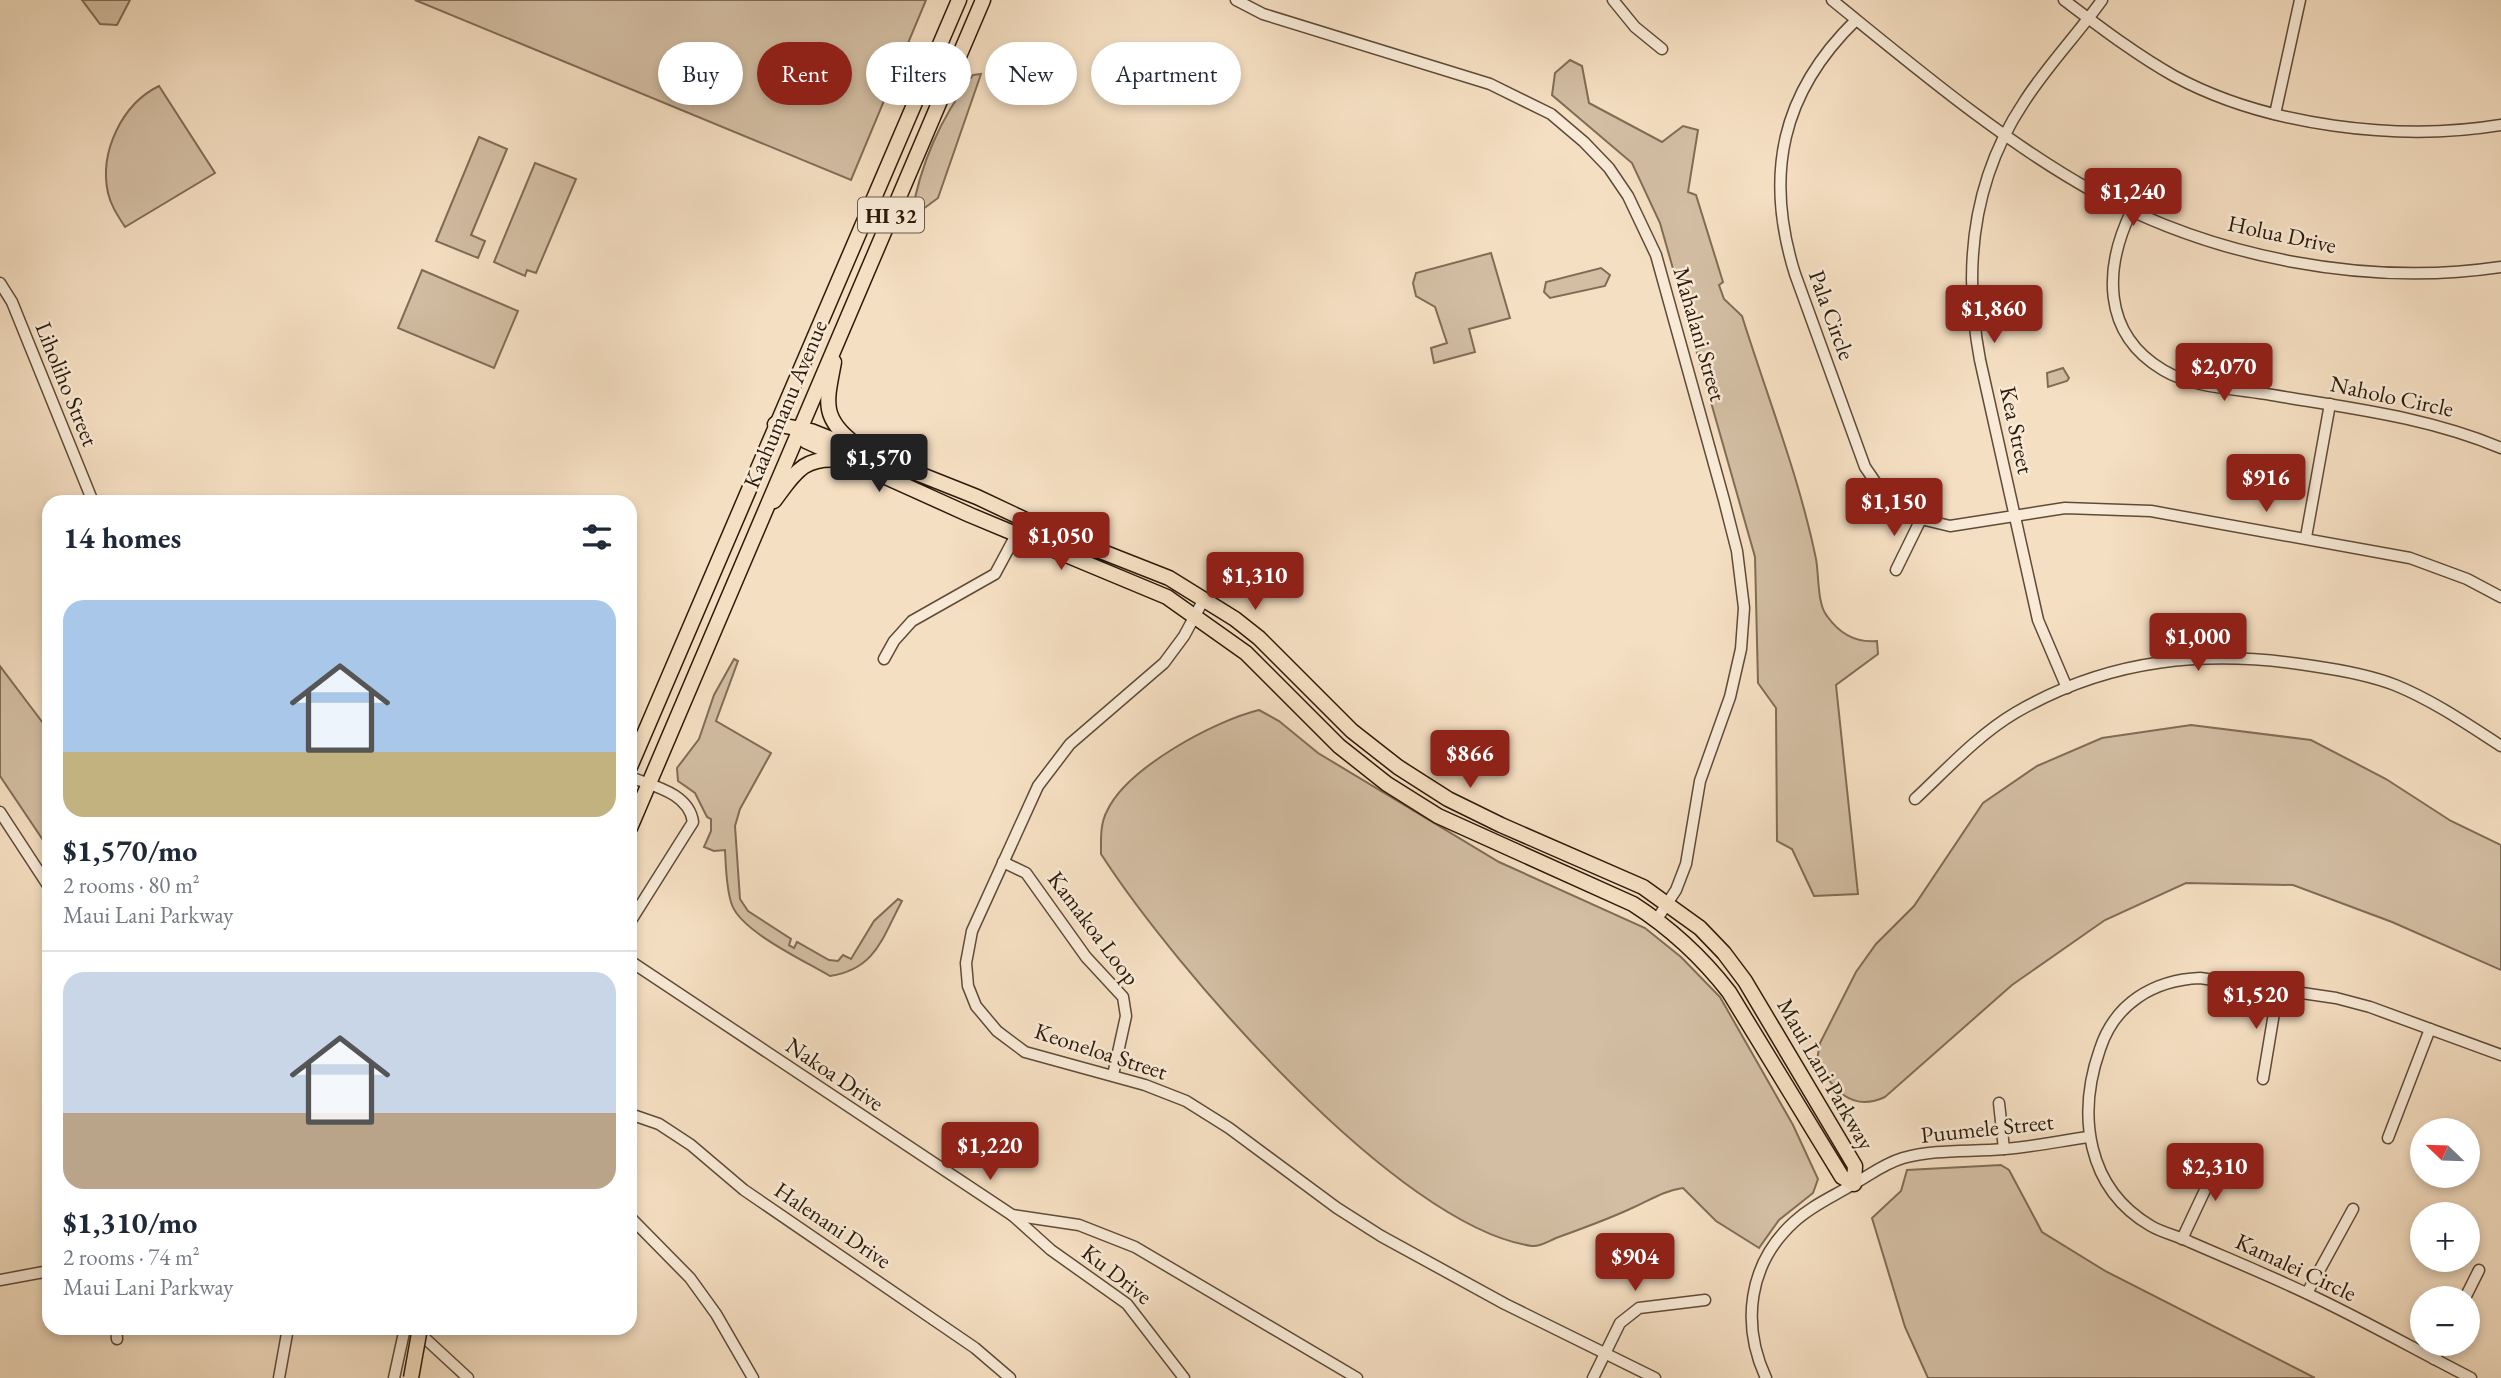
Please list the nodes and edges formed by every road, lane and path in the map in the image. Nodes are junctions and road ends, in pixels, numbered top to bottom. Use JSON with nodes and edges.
{"nodes":[{"id":1,"x":959,"y":0,"type":"edge"},
{"id":2,"x":984,"y":0,"type":"edge"},
{"id":3,"x":1236,"y":0,"type":"edge"},
{"id":4,"x":1613,"y":0,"type":"edge"},
{"id":5,"x":1832,"y":0,"type":"edge"},
{"id":6,"x":2064,"y":0,"type":"edge"},
{"id":7,"x":2102,"y":0,"type":"edge"},
{"id":8,"x":2300,"y":0,"type":"edge"},
{"id":9,"x":2089,"y":19,"type":"junction"},
{"id":10,"x":1856,"y":20,"type":"junction"},
{"id":11,"x":1662,"y":49,"type":"dead end"},
{"id":12,"x":2275,"y":114,"type":"junction"},
{"id":13,"x":2501,"y":125,"type":"edge"},
{"id":14,"x":2005,"y":135,"type":"junction"},
{"id":15,"x":2132,"y":210,"type":"junction"},
{"id":16,"x":2501,"y":268,"type":"edge"},
{"id":17,"x":0,"y":283,"type":"edge"},
{"id":18,"x":840,"y":332,"type":"junction"},
{"id":19,"x":2330,"y":404,"type":"junction"},
{"id":20,"x":775,"y":424,"type":"junction"},
{"id":21,"x":797,"y":431,"type":"junction"},
{"id":22,"x":2501,"y":447,"type":"edge"},
{"id":23,"x":869,"y":454,"type":"junction"},
{"id":24,"x":848,"y":460,"type":"junction"},
{"id":25,"x":90,"y":495,"type":"edge"},
{"id":26,"x":2017,"y":517,"type":"junction"},
{"id":27,"x":1921,"y":519,"type":"junction"},
{"id":28,"x":1024,"y":520,"type":"junction"},
{"id":29,"x":759,"y":522,"type":"junction"},
{"id":30,"x":1018,"y":535,"type":"junction"},
{"id":31,"x":2306,"y":537,"type":"junction"},
{"id":32,"x":1896,"y":570,"type":"dead end"},
{"id":33,"x":2501,"y":597,"type":"edge"},
{"id":34,"x":1205,"y":599,"type":"junction"},
{"id":35,"x":1195,"y":615,"type":"junction"},
{"id":36,"x":884,"y":659,"type":"dead end"},
{"id":37,"x":2067,"y":688,"type":"junction"},
{"id":38,"x":2501,"y":746,"type":"edge"},
{"id":39,"x":637,"y":750,"type":"edge"},
{"id":40,"x":637,"y":779,"type":"edge"},
{"id":41,"x":648,"y":784,"type":"junction"},
{"id":42,"x":1915,"y":800,"type":"dead end"},
{"id":43,"x":637,"y":811,"type":"edge"},
{"id":44,"x":0,"y":812,"type":"edge"},
{"id":45,"x":1003,"y":862,"type":"junction"},
{"id":46,"x":42,"y":876,"type":"edge"},
{"id":47,"x":1668,"y":903,"type":"junction"},
{"id":48,"x":637,"y":911,"type":"edge"},
{"id":49,"x":1657,"y":919,"type":"junction"},
{"id":50,"x":637,"y":966,"type":"edge"},
{"id":51,"x":2278,"y":989,"type":"junction"},
{"id":52,"x":2430,"y":1029,"type":"junction"},
{"id":53,"x":2501,"y":1055,"type":"edge"},
{"id":54,"x":1113,"y":1075,"type":"junction"},
{"id":55,"x":2263,"y":1079,"type":"dead end"},
{"id":56,"x":1999,"y":1103,"type":"dead end"},
{"id":57,"x":637,"y":1116,"type":"edge"},
{"id":58,"x":2088,"y":1137,"type":"junction"},
{"id":59,"x":2388,"y":1138,"type":"dead end"},
{"id":60,"x":2004,"y":1149,"type":"junction"},
{"id":61,"x":2221,"y":1156,"type":"dead end"},
{"id":62,"x":1854,"y":1184,"type":"junction"},
{"id":63,"x":2353,"y":1209,"type":"dead end"},
{"id":64,"x":1012,"y":1215,"type":"junction"},
{"id":65,"x":637,"y":1224,"type":"edge"},
{"id":66,"x":2182,"y":1239,"type":"junction"},
{"id":67,"x":42,"y":1272,"type":"edge"},
{"id":68,"x":0,"y":1280,"type":"edge"},
{"id":69,"x":2307,"y":1293,"type":"junction"},
{"id":70,"x":1705,"y":1300,"type":"dead end"},
{"id":71,"x":287,"y":1335,"type":"edge"},
{"id":72,"x":403,"y":1335,"type":"edge"},
{"id":73,"x":419,"y":1335,"type":"edge"},
{"id":74,"x":422,"y":1335,"type":"edge"},
{"id":75,"x":1605,"y":1351,"type":"junction"},
{"id":76,"x":2436,"y":1356,"type":"edge"},
{"id":77,"x":2434,"y":1359,"type":"junction"},
{"id":78,"x":279,"y":1378,"type":"edge"},
{"id":79,"x":394,"y":1378,"type":"edge"},
{"id":80,"x":411,"y":1378,"type":"edge"},
{"id":81,"x":468,"y":1378,"type":"edge"},
{"id":82,"x":753,"y":1378,"type":"edge"},
{"id":83,"x":1010,"y":1378,"type":"edge"},
{"id":84,"x":1184,"y":1378,"type":"edge"},
{"id":85,"x":1357,"y":1378,"type":"edge"},
{"id":86,"x":1593,"y":1378,"type":"edge"},
{"id":87,"x":1654,"y":1378,"type":"edge"},
{"id":88,"x":1766,"y":1378,"type":"edge"},
{"id":89,"x":2471,"y":1378,"type":"edge"}],
"edges":[{"from":1,"to":20,"type":"main road","name":"Kaahumanu Avenue","number":"HI 32"},
{"from":2,"to":18,"type":"main road","name":"Kaahumanu Avenue","number":"HI 32"},
{"from":3,"to":47,"type":"street","name":"Mahalani Street"},
{"from":4,"to":11,"type":"street"},
{"from":5,"to":10,"type":"street","name":"Holua Drive"},
{"from":6,"to":9,"type":"street"},
{"from":7,"to":9,"type":"street","name":"Kea Street"},
{"from":8,"to":12,"type":"street"},
{"from":9,"to":12,"type":"street"},
{"from":9,"to":14,"type":"street","name":"Kea Street"},
{"from":10,"to":14,"type":"street","name":"Holua Drive"},
{"from":10,"to":27,"type":"street","name":"Pala Circle"},
{"from":12,"to":13,"type":"street"},
{"from":14,"to":15,"type":"street","name":"Holua Drive"},
{"from":14,"to":26,"type":"street","name":"Kea Street"},
{"from":15,"to":16,"type":"street","name":"Holua Drive"},
{"from":15,"to":19,"type":"street","name":"Naholo Circle"},
{"from":17,"to":25,"type":"street","name":"Liholiho Street"},
{"from":18,"to":21,"type":"main road","name":"Kaahumanu Avenue","number":"HI 32"},
{"from":18,"to":23,"type":"main road"},
{"from":19,"to":22,"type":"street","name":"Naholo Circle"},
{"from":19,"to":31,"type":"street"},
{"from":20,"to":21,"type":"main road","name":"Maui Lani Parkway"},
{"from":20,"to":39,"type":"main road","name":"Kaahumanu Avenue","number":"HI 32"},
{"from":21,"to":23,"type":"main road","name":"Maui Lani Parkway"},
{"from":21,"to":24,"type":"main road","name":"Maui Lani Parkway"},
{"from":21,"to":29,"type":"main road","name":"Kaahumanu Avenue","number":"HI 32"},
{"from":23,"to":28,"type":"main road","name":"Maui Lani Parkway"},
{"from":24,"to":29,"type":"main road"},
{"from":24,"to":30,"type":"main road","name":"Maui Lani Parkway"},
{"from":26,"to":27,"type":"street","name":"Pala Circle"},
{"from":26,"to":31,"type":"street","name":"Pala Circle"},
{"from":26,"to":37,"type":"street","name":"Kea Street"},
{"from":27,"to":32,"type":"street"},
{"from":28,"to":30,"type":"street"},
{"from":28,"to":34,"type":"main road","name":"Maui Lani Parkway"},
{"from":29,"to":41,"type":"main road","name":"Kaahumanu Avenue","number":"HI 32"},
{"from":30,"to":35,"type":"main road","name":"Maui Lani Parkway"},
{"from":30,"to":36,"type":"street"},
{"from":31,"to":33,"type":"street","name":"Pala Circle"},
{"from":34,"to":35,"type":"street","name":"Keoneloa Street"},
{"from":34,"to":47,"type":"main road","name":"Maui Lani Parkway"},
{"from":35,"to":45,"type":"street","name":"Keoneloa Street"},
{"from":35,"to":49,"type":"main road","name":"Maui Lani Parkway"},
{"from":37,"to":38,"type":"street"},
{"from":37,"to":42,"type":"street"},
{"from":40,"to":41,"type":"street"},
{"from":41,"to":43,"type":"main road","name":"Kaahumanu Avenue","number":"HI 32"},
{"from":41,"to":48,"type":"street"},
{"from":44,"to":46,"type":"street"},
{"from":45,"to":54,"type":"street","name":"Kamakoa Loop"},
{"from":45,"to":54,"type":"street","name":"Keoneloa Street"},
{"from":47,"to":49,"type":"street","name":"Mahalani Street"},
{"from":47,"to":62,"type":"main road","name":"Maui Lani Parkway"},
{"from":49,"to":62,"type":"main road","name":"Maui Lani Parkway"},
{"from":50,"to":64,"type":"street","name":"Nakoa Drive"},
{"from":51,"to":52,"type":"street","name":"Kamalei Circle"},
{"from":51,"to":55,"type":"street"},
{"from":51,"to":58,"type":"street","name":"Kamalei Circle"},
{"from":52,"to":53,"type":"street","name":"Kamalei Circle"},
{"from":52,"to":59,"type":"street"},
{"from":54,"to":75,"type":"street","name":"Keoneloa Street"},
{"from":56,"to":60,"type":"street"},
{"from":57,"to":83,"type":"street","name":"Halenani Drive"},
{"from":58,"to":60,"type":"street","name":"Puumele Street"},
{"from":58,"to":66,"type":"street","name":"Kamalei Circle"},
{"from":60,"to":62,"type":"street","name":"Puumele Street"},
{"from":61,"to":66,"type":"street"},
{"from":62,"to":88,"type":"street"},
{"from":63,"to":69,"type":"street"},
{"from":64,"to":84,"type":"street","name":"Ku Drive"},
{"from":64,"to":85,"type":"street","name":"Nakoa Drive"},
{"from":65,"to":82,"type":"street"},
{"from":66,"to":69,"type":"street","name":"Kamalei Circle"},
{"from":67,"to":68,"type":"street"},
{"from":69,"to":77,"type":"street","name":"Kamalei Circle"},
{"from":70,"to":75,"type":"street"},
{"from":71,"to":78,"type":"street"},
{"from":72,"to":79,"type":"street"},
{"from":73,"to":80,"type":"main road","bridge":true},
{"from":74,"to":81,"type":"street"},
{"from":75,"to":86,"type":"street"},
{"from":75,"to":87,"type":"street","name":"Keoneloa Street"},
{"from":76,"to":77,"type":"street"},
{"from":77,"to":89,"type":"street","name":"Kamalei Circle"}]}
